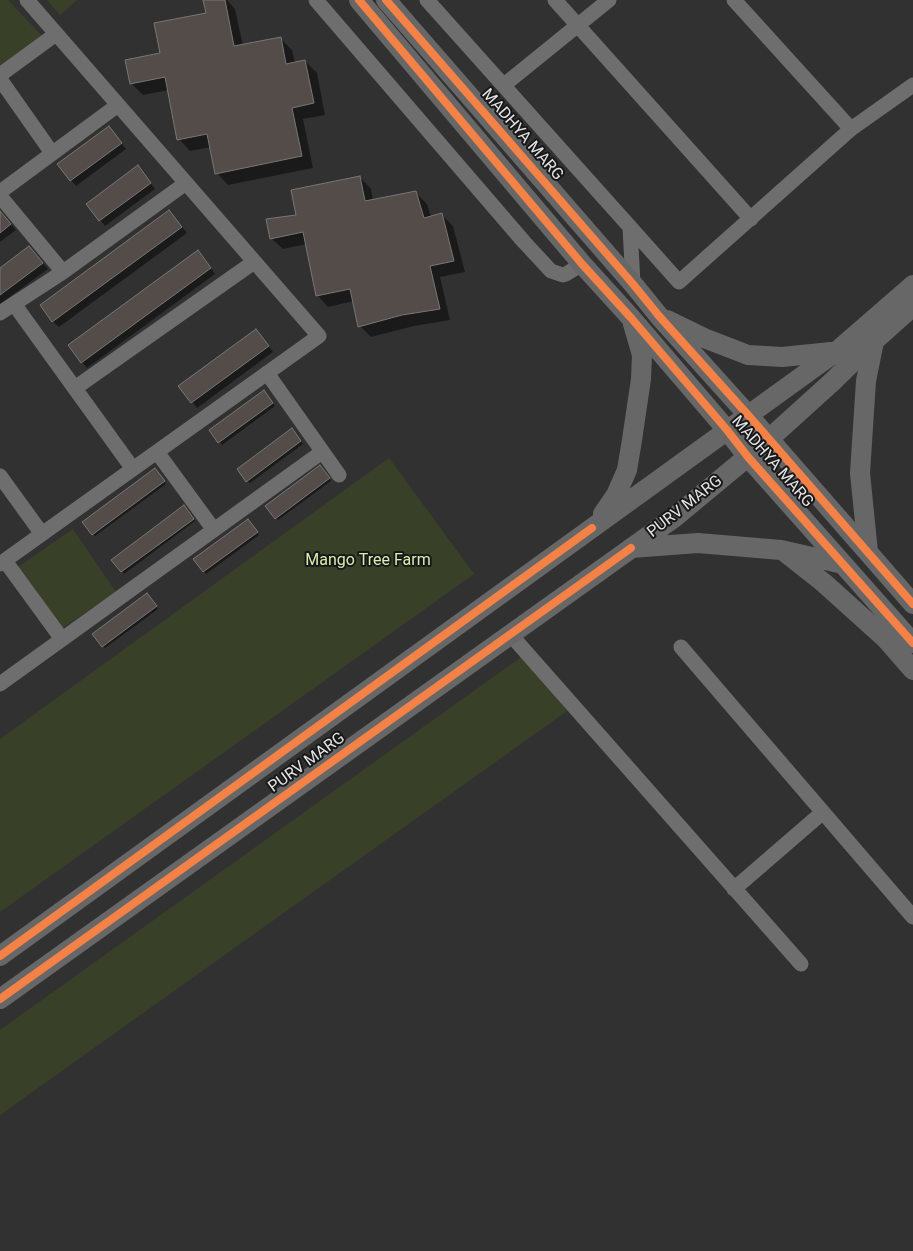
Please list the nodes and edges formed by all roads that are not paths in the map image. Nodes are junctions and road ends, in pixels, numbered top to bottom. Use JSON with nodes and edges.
{"nodes":[{"id":1,"x":27,"y":0,"type":"edge"},
{"id":2,"x":316,"y":0,"type":"edge"},
{"id":3,"x":359,"y":0,"type":"edge"},
{"id":4,"x":386,"y":0,"type":"edge"},
{"id":5,"x":427,"y":0,"type":"edge"},
{"id":6,"x":555,"y":0,"type":"edge"},
{"id":7,"x":608,"y":0,"type":"edge"},
{"id":8,"x":734,"y":0,"type":"edge"},
{"id":9,"x":577,"y":26,"type":"junction"},
{"id":10,"x":56,"y":34,"type":"junction"},
{"id":11,"x":0,"y":75,"type":"edge"},
{"id":12,"x":0,"y":79,"type":"edge"},
{"id":13,"x":504,"y":85,"type":"junction"},
{"id":14,"x":913,"y":85,"type":"edge"},
{"id":15,"x":118,"y":105,"type":"junction"},
{"id":16,"x":851,"y":129,"type":"junction"},
{"id":17,"x":52,"y":153,"type":"junction"},
{"id":18,"x":186,"y":183,"type":"junction"},
{"id":19,"x":0,"y":192,"type":"edge"},
{"id":20,"x":0,"y":196,"type":"edge"},
{"id":21,"x":751,"y":218,"type":"junction"},
{"id":22,"x":630,"y":227,"type":"junction"},
{"id":23,"x":254,"y":262,"type":"junction"},
{"id":24,"x":582,"y":264,"type":"junction"},
{"id":25,"x":63,"y":272,"type":"junction"},
{"id":26,"x":633,"y":284,"type":"junction"},
{"id":27,"x":913,"y":285,"type":"edge"},
{"id":28,"x":14,"y":304,"type":"junction"},
{"id":29,"x":913,"y":306,"type":"edge"},
{"id":30,"x":0,"y":313,"type":"edge"},
{"id":31,"x":659,"y":316,"type":"junction"},
{"id":32,"x":632,"y":319,"type":"junction"},
{"id":33,"x":874,"y":341,"type":"junction"},
{"id":34,"x":837,"y":351,"type":"junction"},
{"id":35,"x":267,"y":373,"type":"junction"},
{"id":36,"x":75,"y":388,"type":"junction"},
{"id":37,"x":748,"y":415,"type":"junction"},
{"id":38,"x":727,"y":430,"type":"junction"},
{"id":39,"x":769,"y":439,"type":"junction"},
{"id":40,"x":157,"y":452,"type":"junction"},
{"id":41,"x":322,"y":452,"type":"junction"},
{"id":42,"x":748,"y":457,"type":"junction"},
{"id":43,"x":133,"y":469,"type":"junction"},
{"id":44,"x":339,"y":475,"type":"dead end"},
{"id":45,"x":0,"y":476,"type":"edge"},
{"id":46,"x":592,"y":528,"type":"junction"},
{"id":47,"x":214,"y":530,"type":"junction"},
{"id":48,"x":42,"y":534,"type":"junction"},
{"id":49,"x":631,"y":548,"type":"junction"},
{"id":50,"x":781,"y":550,"type":"junction"},
{"id":51,"x":868,"y":552,"type":"junction"},
{"id":52,"x":2,"y":562,"type":"edge"},
{"id":53,"x":844,"y":564,"type":"junction"},
{"id":54,"x":913,"y":604,"type":"edge"},
{"id":55,"x":510,"y":634,"type":"junction"},
{"id":56,"x":62,"y":639,"type":"junction"},
{"id":57,"x":913,"y":643,"type":"edge"},
{"id":58,"x":681,"y":647,"type":"dead end"},
{"id":59,"x":913,"y":670,"type":"edge"},
{"id":60,"x":0,"y":684,"type":"edge"},
{"id":61,"x":824,"y":812,"type":"junction"},
{"id":62,"x":734,"y":888,"type":"junction"},
{"id":63,"x":913,"y":917,"type":"edge"},
{"id":64,"x":0,"y":956,"type":"edge"},
{"id":65,"x":800,"y":964,"type":"dead end"},
{"id":66,"x":0,"y":999,"type":"edge"}],
"edges":[{"from":1,"to":10,"type":"street"},
{"from":2,"to":24,"type":"street"},
{"from":3,"to":24,"type":"main road","name":"MADHYA MARG"},
{"from":4,"to":26,"type":"main road","name":"MADHYA MARG"},
{"from":5,"to":13,"type":"street"},
{"from":6,"to":9,"type":"street"},
{"from":7,"to":9,"type":"street"},
{"from":8,"to":16,"type":"street"},
{"from":9,"to":13,"type":"street"},
{"from":9,"to":21,"type":"street"},
{"from":10,"to":11,"type":"street"},
{"from":10,"to":15,"type":"street"},
{"from":12,"to":17,"type":"street"},
{"from":13,"to":22,"type":"street"},
{"from":14,"to":16,"type":"street"},
{"from":15,"to":17,"type":"street"},
{"from":15,"to":18,"type":"street"},
{"from":16,"to":21,"type":"street"},
{"from":17,"to":19,"type":"street"},
{"from":18,"to":23,"type":"street"},
{"from":18,"to":25,"type":"street"},
{"from":20,"to":25,"type":"street"},
{"from":21,"to":22,"type":"street"},
{"from":22,"to":26,"type":"street"},
{"from":23,"to":35,"type":"street"},
{"from":23,"to":36,"type":"street"},
{"from":24,"to":32,"type":"main road","name":"MADHYA MARG"},
{"from":25,"to":28,"type":"street"},
{"from":26,"to":31,"type":"main road","name":"MADHYA MARG"},
{"from":27,"to":34,"type":"main road","name":"PURV MARG"},
{"from":28,"to":30,"type":"street"},
{"from":28,"to":36,"type":"street"},
{"from":29,"to":33,"type":"main road","name":"PURV MARG"},
{"from":31,"to":34,"type":"main road"},
{"from":31,"to":37,"type":"main road","name":"MADHYA MARG"},
{"from":32,"to":38,"type":"main road","name":"MADHYA MARG"},
{"from":32,"to":46,"type":"main road"},
{"from":33,"to":39,"type":"main road","name":"PURV MARG"},
{"from":33,"to":51,"type":"main road"},
{"from":34,"to":37,"type":"main road","name":"PURV MARG"},
{"from":35,"to":40,"type":"street"},
{"from":35,"to":41,"type":"street"},
{"from":36,"to":43,"type":"street"},
{"from":37,"to":38,"type":"main road","name":"PURV MARG"},
{"from":37,"to":39,"type":"main road","name":"MADHYA MARG"},
{"from":38,"to":42,"type":"main road","name":"MADHYA MARG"},
{"from":38,"to":46,"type":"main road","name":"PURV MARG"},
{"from":39,"to":42,"type":"main road","name":"PURV MARG"},
{"from":39,"to":51,"type":"main road","name":"MADHYA MARG"},
{"from":40,"to":43,"type":"street"},
{"from":40,"to":47,"type":"street"},
{"from":41,"to":44,"type":"street"},
{"from":41,"to":47,"type":"street"},
{"from":42,"to":49,"type":"main road","name":"PURV MARG"},
{"from":42,"to":53,"type":"main road","name":"MADHYA MARG"},
{"from":43,"to":48,"type":"street"},
{"from":45,"to":48,"type":"street"},
{"from":46,"to":64,"type":"main road","name":"PURV MARG"},
{"from":47,"to":56,"type":"street"},
{"from":48,"to":52,"type":"street"},
{"from":49,"to":50,"type":"main road"},
{"from":49,"to":55,"type":"main road","name":"PURV MARG"},
{"from":50,"to":53,"type":"main road"},
{"from":50,"to":59,"type":"main road"},
{"from":51,"to":54,"type":"main road","name":"MADHYA MARG"},
{"from":52,"to":56,"type":"street"},
{"from":53,"to":57,"type":"main road","name":"MADHYA MARG"},
{"from":55,"to":62,"type":"street"},
{"from":55,"to":66,"type":"main road","name":"PURV MARG"},
{"from":56,"to":60,"type":"street"},
{"from":58,"to":61,"type":"street"},
{"from":61,"to":62,"type":"street"},
{"from":61,"to":63,"type":"street"},
{"from":62,"to":65,"type":"street"}]}
